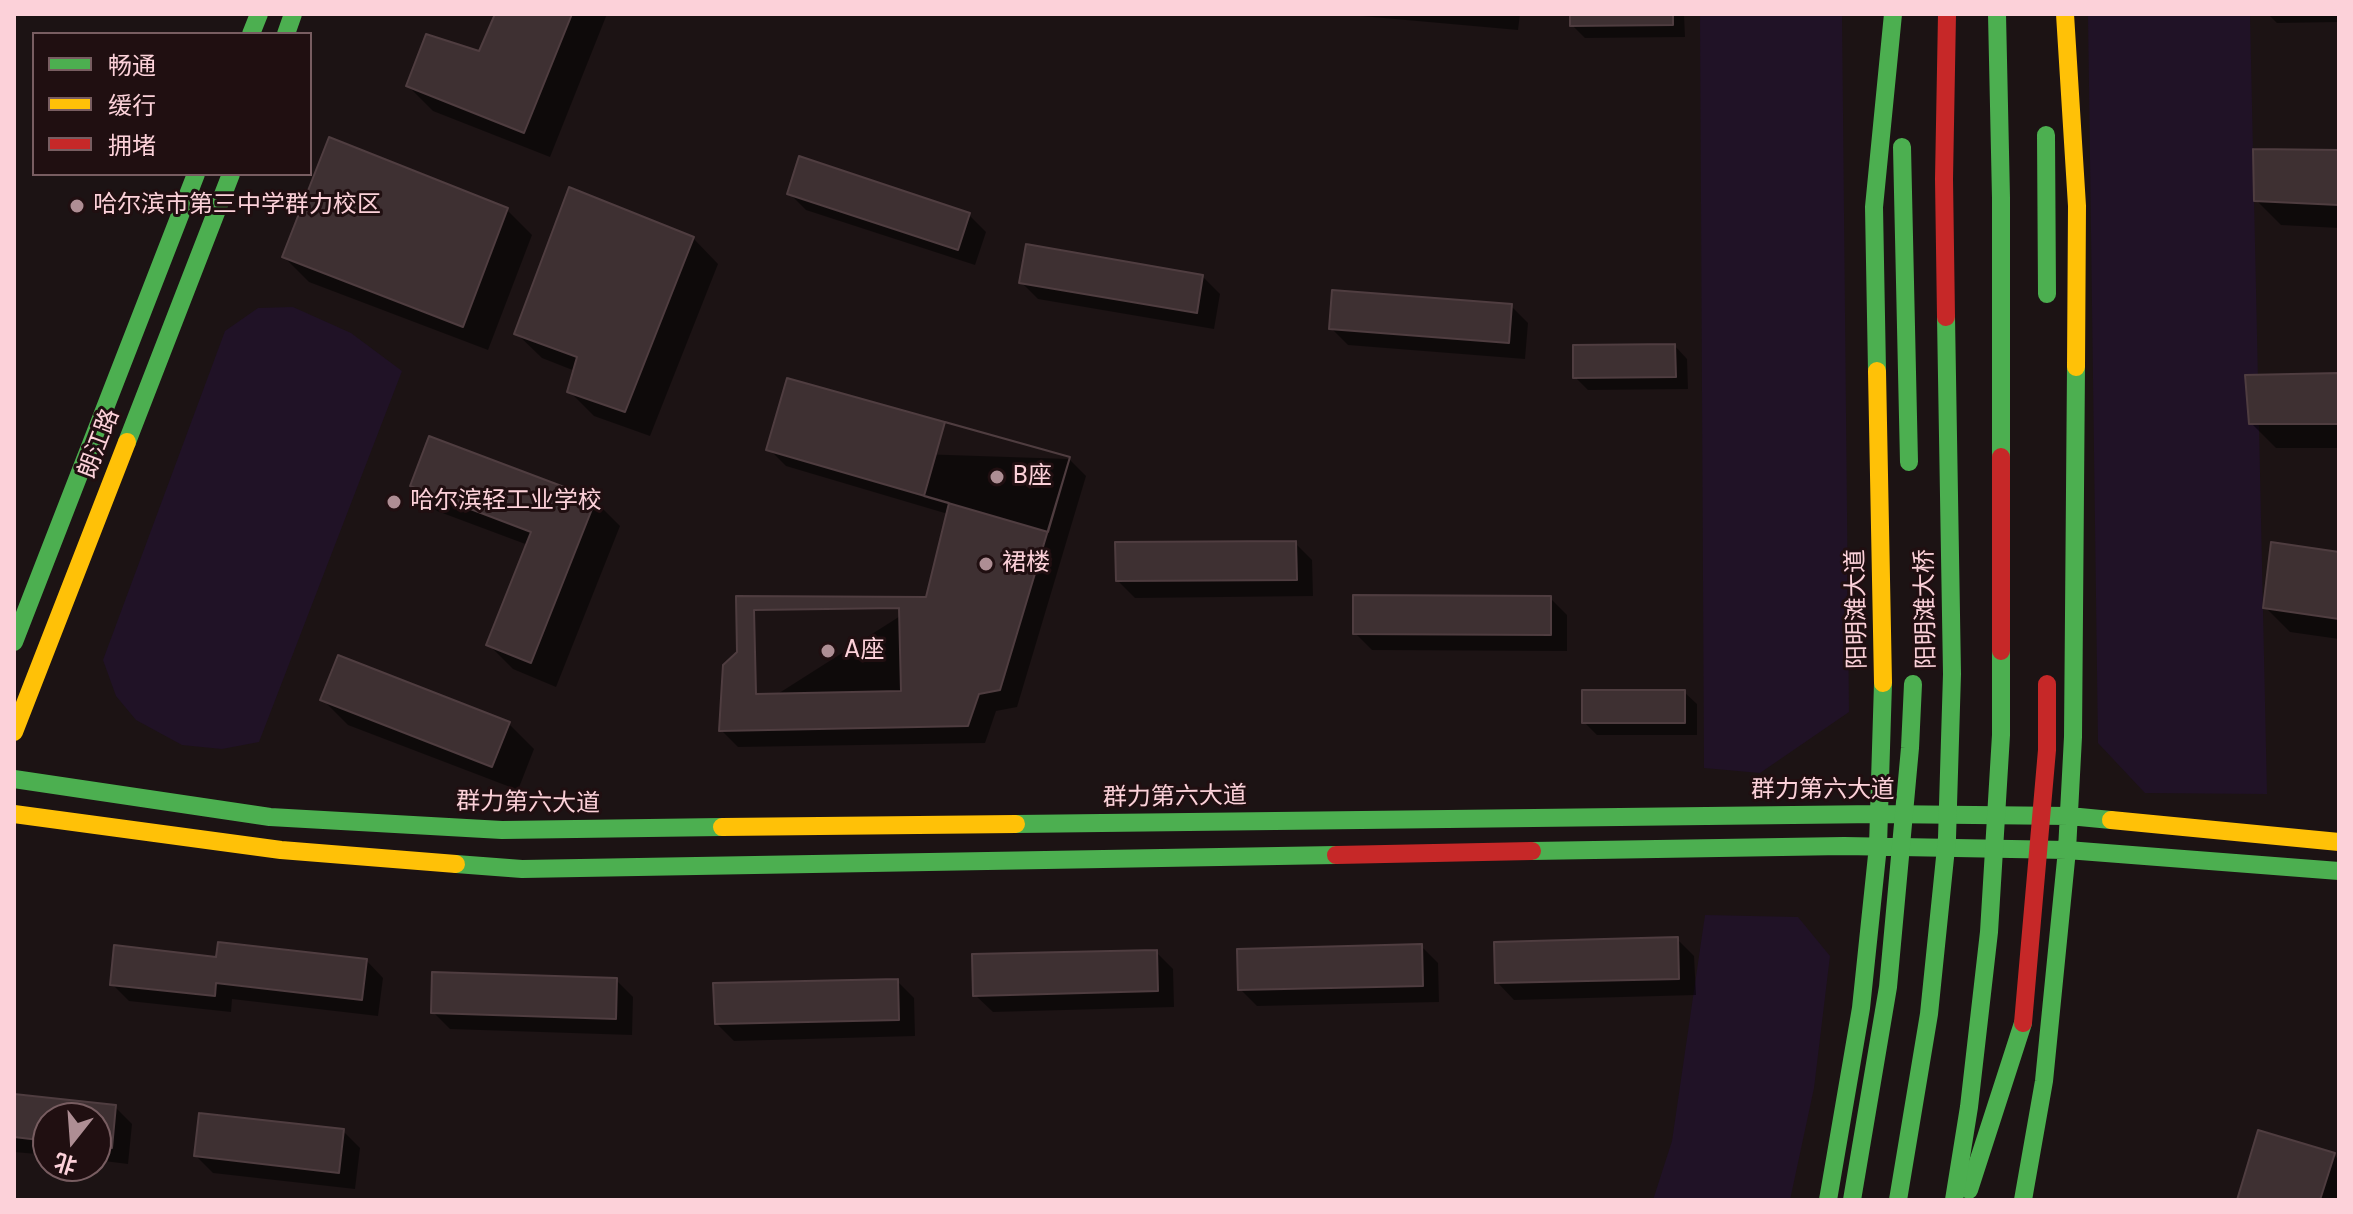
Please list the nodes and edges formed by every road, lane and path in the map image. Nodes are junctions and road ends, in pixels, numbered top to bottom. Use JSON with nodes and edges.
{"nodes":[{"id":1,"x":1895,"y":14,"type":"edge"},
{"id":2,"x":1947,"y":14,"type":"edge"},
{"id":3,"x":1997,"y":14,"type":"edge"},
{"id":4,"x":2049,"y":14,"type":"edge"},
{"id":5,"x":2065,"y":14,"type":"edge"},
{"id":6,"x":2048,"y":44,"type":"dead end"},
{"id":7,"x":2047,"y":120,"type":"dead end"},
{"id":8,"x":195,"y":176,"type":"edge"},
{"id":9,"x":230,"y":176,"type":"edge"},
{"id":10,"x":2047,"y":305,"type":"dead end"},
{"id":11,"x":1910,"y":477,"type":"dead end"},
{"id":12,"x":14,"y":642,"type":"edge"},
{"id":13,"x":1913,"y":668,"type":"dead end"},
{"id":14,"x":2047,"y":670,"type":"dead end"},
{"id":15,"x":14,"y":732,"type":"edge"},
{"id":16,"x":14,"y":779,"type":"edge"},
{"id":17,"x":14,"y":814,"type":"edge"},
{"id":18,"x":1879,"y":814,"type":"junction"},
{"id":19,"x":2069,"y":816,"type":"junction"},
{"id":20,"x":2339,"y":842,"type":"edge"},
{"id":21,"x":1878,"y":846,"type":"junction"},
{"id":22,"x":2067,"y":850,"type":"junction"},
{"id":23,"x":2339,"y":871,"type":"edge"},
{"id":24,"x":1888,"y":987,"type":"junction"},
{"id":25,"x":2023,"y":1023,"type":"junction"},
{"id":26,"x":1889,"y":1093,"type":"dead end"},
{"id":27,"x":2011,"y":1123,"type":"dead end"},
{"id":28,"x":1889,"y":1139,"type":"dead end"},
{"id":29,"x":1828,"y":1200,"type":"edge"},
{"id":30,"x":1852,"y":1200,"type":"edge"},
{"id":31,"x":1889,"y":1200,"type":"edge"},
{"id":32,"x":1898,"y":1200,"type":"edge"},
{"id":33,"x":1954,"y":1200,"type":"edge"},
{"id":34,"x":1965,"y":1200,"type":"edge"},
{"id":35,"x":2023,"y":1200,"type":"edge"}],
"edges":[{"from":1,"to":11,"type":"main road"},
{"from":1,"to":18,"type":"main road","name":"阳明滩大道"},
{"from":2,"to":32,"type":"main road","name":"阳明滩大桥","bridge":true},
{"from":3,"to":33,"type":"main road","bridge":true},
{"from":4,"to":6,"type":"main road"},
{"from":5,"to":19,"type":"main road"},
{"from":7,"to":10,"type":"main road"},
{"from":8,"to":12,"type":"main road","name":"朗江路"},
{"from":9,"to":15,"type":"main road","name":"朗江路"},
{"from":13,"to":24,"type":"main road","bridge":true},
{"from":14,"to":25,"type":"main road","bridge":true},
{"from":16,"to":18,"type":"main road","name":"群力第六大道"},
{"from":17,"to":21,"type":"main road"},
{"from":18,"to":19,"type":"main road","name":"群力第六大道"},
{"from":18,"to":21,"type":"main road","name":"阳明滩大道"},
{"from":19,"to":20,"type":"main road","name":"群力第六大道"},
{"from":19,"to":22,"type":"main road"},
{"from":21,"to":22,"type":"main road"},
{"from":21,"to":29,"type":"main road","name":"阳明滩大道"},
{"from":22,"to":23,"type":"main road"},
{"from":22,"to":35,"type":"main road"},
{"from":24,"to":26,"type":"main road","bridge":true},
{"from":24,"to":30,"type":"main road","bridge":true},
{"from":25,"to":27,"type":"main road"},
{"from":25,"to":34,"type":"main road"},
{"from":28,"to":31,"type":"main road"}]}
